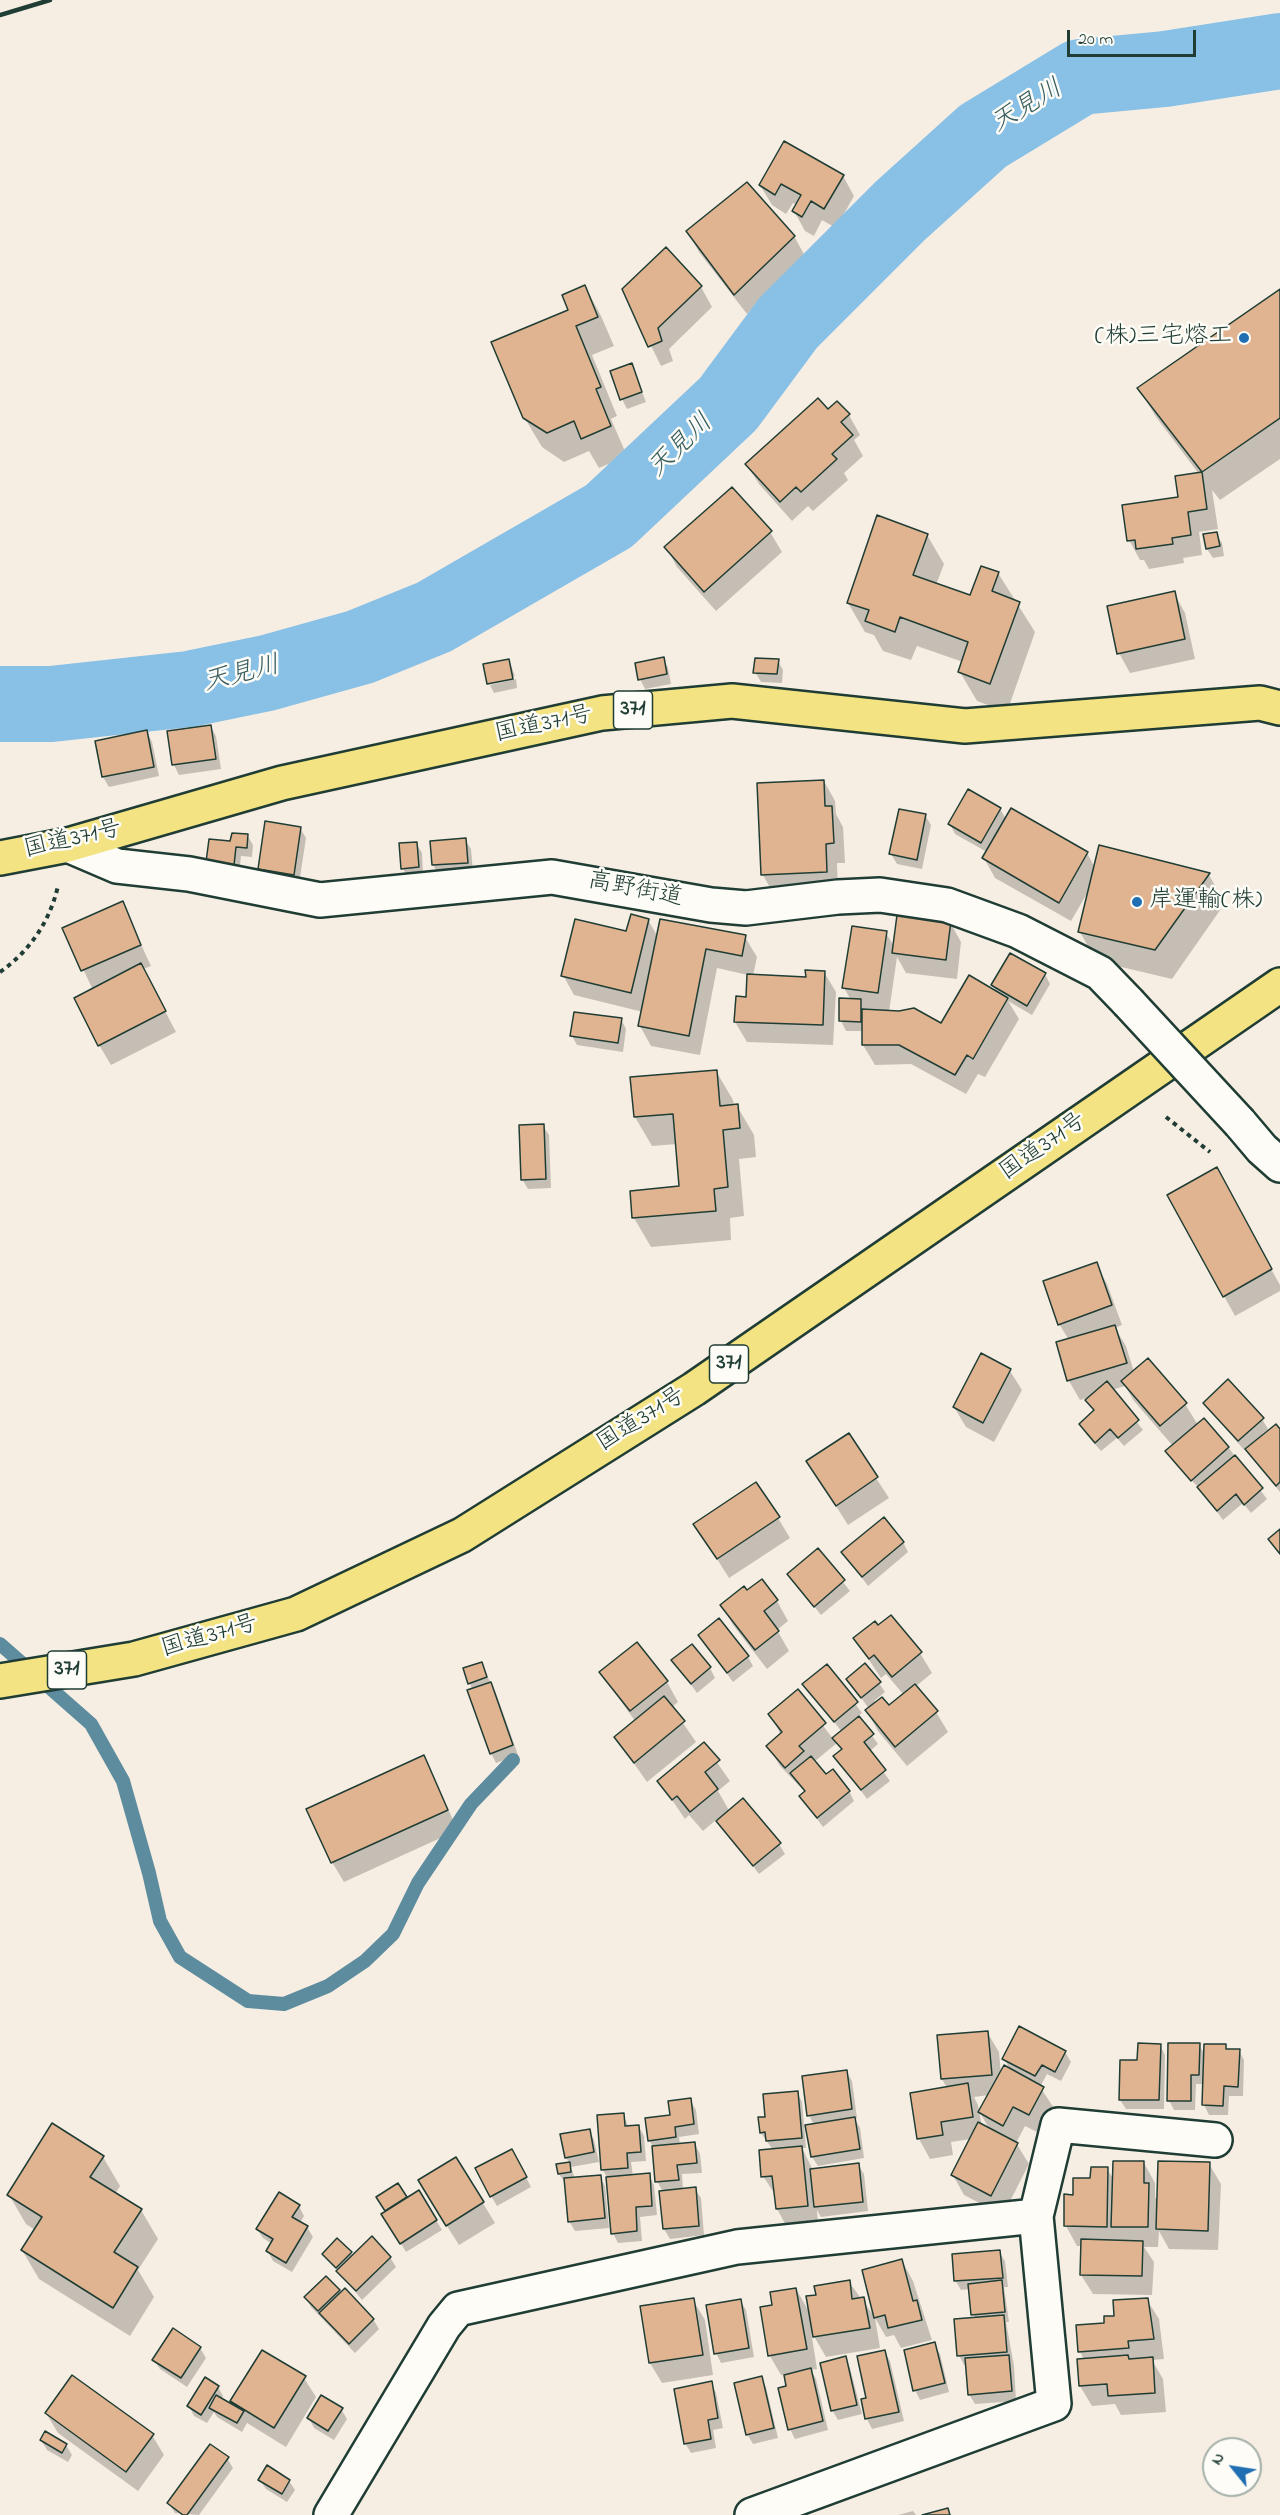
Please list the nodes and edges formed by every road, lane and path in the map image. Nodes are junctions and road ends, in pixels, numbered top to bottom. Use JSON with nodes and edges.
{"nodes":[{"id":1,"x":1280,"y":708,"type":"edge"},
{"id":2,"x":69,"y":846,"type":"junction"},
{"id":3,"x":0,"y":858,"type":"edge"},
{"id":4,"x":0,"y":972,"type":"edge"},
{"id":5,"x":1280,"y":985,"type":"edge"},
{"id":6,"x":1166,"y":1117,"type":"dead end"},
{"id":7,"x":1216,"y":1149,"type":"dead end"},
{"id":8,"x":1280,"y":1165,"type":"edge"},
{"id":9,"x":0,"y":1681,"type":"edge"},
{"id":10,"x":1215,"y":2140,"type":"dead end"},
{"id":11,"x":1036,"y":2216,"type":"junction"},
{"id":12,"x":331,"y":2515,"type":"edge"},
{"id":13,"x":752,"y":2515,"type":"edge"}],
"edges":[{"from":1,"to":2,"type":"highway","name":"国道371号","number":"371"},
{"from":2,"to":3,"type":"highway","name":"国道371号","number":"371"},
{"from":2,"to":4,"type":"path"},
{"from":2,"to":8,"type":"street","name":"高野街道","bridge":true},
{"from":5,"to":9,"type":"highway","name":"国道371号","number":"371"},
{"from":6,"to":7,"type":"path"},
{"from":10,"to":11,"type":"street"},
{"from":11,"to":12,"type":"street"},
{"from":11,"to":13,"type":"street"}]}
